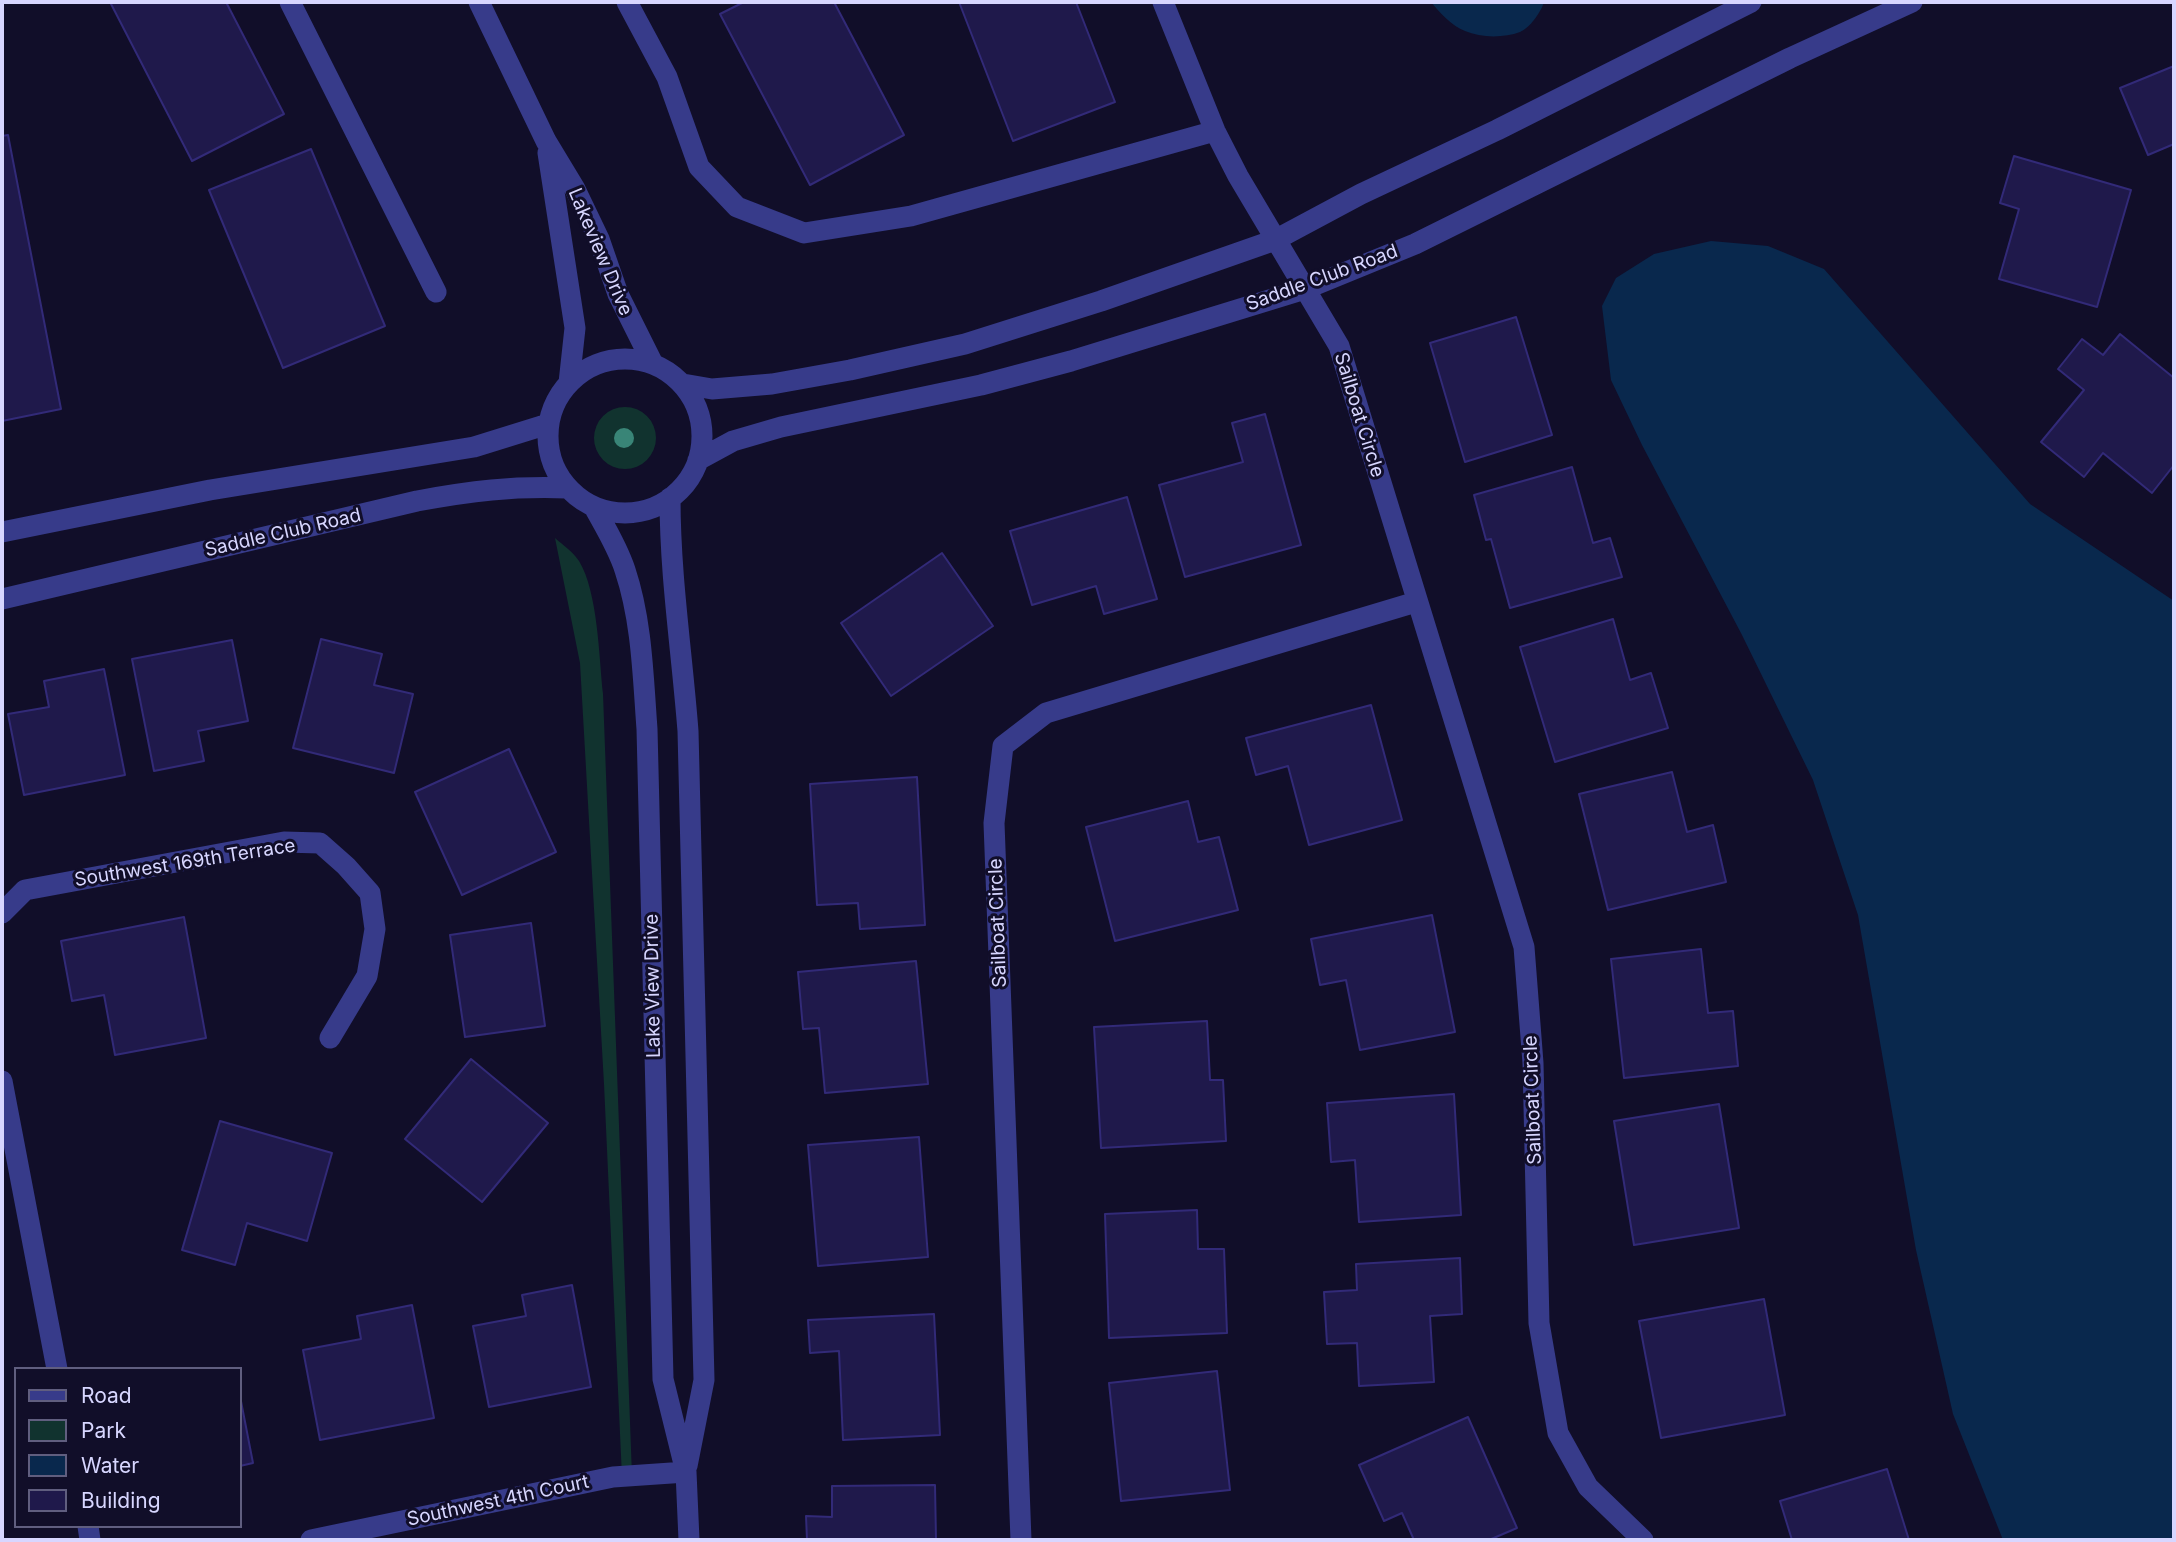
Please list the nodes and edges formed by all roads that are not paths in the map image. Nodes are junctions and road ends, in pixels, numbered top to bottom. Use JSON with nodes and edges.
{"nodes":[{"id":1,"x":290,"y":2,"type":"edge"},
{"id":2,"x":479,"y":2,"type":"edge"},
{"id":3,"x":627,"y":2,"type":"edge"},
{"id":4,"x":1163,"y":2,"type":"edge"},
{"id":5,"x":1751,"y":2,"type":"edge"},
{"id":6,"x":1912,"y":2,"type":"edge"},
{"id":7,"x":1215,"y":131,"type":"junction"},
{"id":8,"x":546,"y":141,"type":"junction"},
{"id":9,"x":1275,"y":240,"type":"junction"},
{"id":10,"x":1305,"y":289,"type":"junction"},
{"id":11,"x":436,"y":292,"type":"dead end"},
{"id":12,"x":653,"y":364,"type":"junction"},
{"id":13,"x":569,"y":383,"type":"junction"},
{"id":14,"x":682,"y":384,"type":"junction"},
{"id":15,"x":548,"y":424,"type":"junction"},
{"id":16,"x":698,"y":460,"type":"junction"},
{"id":17,"x":567,"y":488,"type":"junction"},
{"id":18,"x":670,"y":498,"type":"junction"},
{"id":19,"x":594,"y":507,"type":"junction"},
{"id":20,"x":2,"y":532,"type":"edge"},
{"id":21,"x":2,"y":599,"type":"edge"},
{"id":22,"x":1416,"y":602,"type":"junction"},
{"id":23,"x":2,"y":913,"type":"edge"},
{"id":24,"x":330,"y":1038,"type":"dead end"},
{"id":25,"x":2,"y":1081,"type":"edge"},
{"id":26,"x":57,"y":1367,"type":"edge"},
{"id":27,"x":686,"y":1472,"type":"junction"},
{"id":28,"x":311,"y":1540,"type":"edge"},
{"id":29,"x":689,"y":1540,"type":"edge"},
{"id":30,"x":1021,"y":1540,"type":"edge"},
{"id":31,"x":1643,"y":1540,"type":"edge"}],
"edges":[{"from":1,"to":11,"type":"street"},
{"from":2,"to":8,"type":"street","name":"Lakeview Drive"},
{"from":3,"to":7,"type":"street"},
{"from":4,"to":7,"type":"street","name":"Sailboat Circle"},
{"from":5,"to":9,"type":"street"},
{"from":6,"to":10,"type":"street","name":"Saddle Club Road"},
{"from":7,"to":9,"type":"street","name":"Sailboat Circle"},
{"from":8,"to":12,"type":"street","name":"Lakeview Drive"},
{"from":8,"to":13,"type":"street","name":"Lakeview Drive"},
{"from":9,"to":10,"type":"street","name":"Sailboat Circle"},
{"from":9,"to":14,"type":"street"},
{"from":10,"to":16,"type":"street","name":"Saddle Club Road"},
{"from":10,"to":22,"type":"street","name":"Sailboat Circle"},
{"from":12,"to":13,"type":"street"},
{"from":12,"to":14,"type":"street"},
{"from":13,"to":15,"type":"street"},
{"from":14,"to":16,"type":"street"},
{"from":15,"to":17,"type":"street"},
{"from":15,"to":20,"type":"street"},
{"from":16,"to":18,"type":"street"},
{"from":17,"to":19,"type":"street"},
{"from":17,"to":21,"type":"street","name":"Saddle Club Road"},
{"from":18,"to":19,"type":"street"},
{"from":18,"to":27,"type":"street","name":"Lake View Drive"},
{"from":19,"to":27,"type":"street","name":"Lake View Drive"},
{"from":22,"to":30,"type":"street","name":"Sailboat Circle"},
{"from":22,"to":31,"type":"street","name":"Sailboat Circle"},
{"from":23,"to":24,"type":"street","name":"Southwest 169th Terrace"},
{"from":25,"to":26,"type":"street"},
{"from":27,"to":28,"type":"street","name":"Southwest 4th Court"},
{"from":27,"to":29,"type":"street","name":"Lake View Drive"}]}
